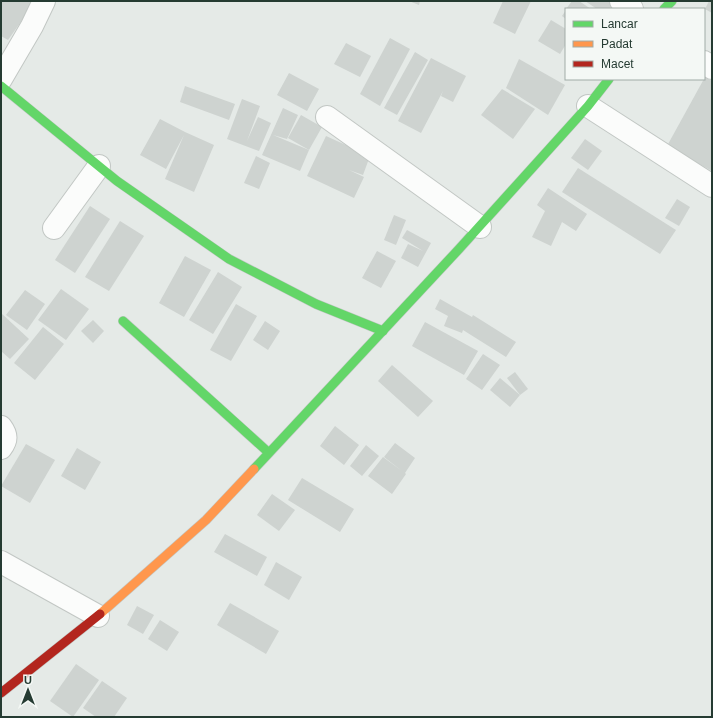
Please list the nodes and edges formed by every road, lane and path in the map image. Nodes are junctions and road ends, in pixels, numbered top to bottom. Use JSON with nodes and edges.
{"nodes":[{"id":1,"x":44,"y":1,"type":"edge"},
{"id":2,"x":622,"y":1,"type":"edge"},
{"id":3,"x":631,"y":8,"type":"edge"},
{"id":4,"x":1,"y":79,"type":"edge"},
{"id":5,"x":608,"y":80,"type":"edge"},
{"id":6,"x":1,"y":86,"type":"edge"},
{"id":7,"x":588,"y":106,"type":"junction"},
{"id":8,"x":327,"y":117,"type":"dead end"},
{"id":9,"x":99,"y":166,"type":"junction"},
{"id":10,"x":712,"y":186,"type":"edge"},
{"id":11,"x":480,"y":227,"type":"junction"},
{"id":12,"x":54,"y":228,"type":"dead end"},
{"id":13,"x":123,"y":321,"type":"dead end"},
{"id":14,"x":383,"y":331,"type":"junction"},
{"id":15,"x":1,"y":427,"type":"edge"},
{"id":16,"x":1,"y":448,"type":"edge"},
{"id":17,"x":268,"y":452,"type":"junction"},
{"id":18,"x":1,"y":562,"type":"edge"},
{"id":19,"x":98,"y":616,"type":"junction"},
{"id":20,"x":1,"y":693,"type":"edge"}],
"edges":[{"from":1,"to":4,"type":"street"},
{"from":2,"to":3,"type":"street"},
{"from":5,"to":7,"type":"street"},
{"from":6,"to":9,"type":"street"},
{"from":7,"to":10,"type":"street"},
{"from":7,"to":11,"type":"street"},
{"from":8,"to":11,"type":"street"},
{"from":9,"to":12,"type":"street"},
{"from":9,"to":14,"type":"street"},
{"from":11,"to":14,"type":"street"},
{"from":13,"to":17,"type":"street"},
{"from":14,"to":17,"type":"street"},
{"from":15,"to":16,"type":"street"},
{"from":17,"to":19,"type":"street"},
{"from":18,"to":19,"type":"street"},
{"from":19,"to":20,"type":"street"}]}
